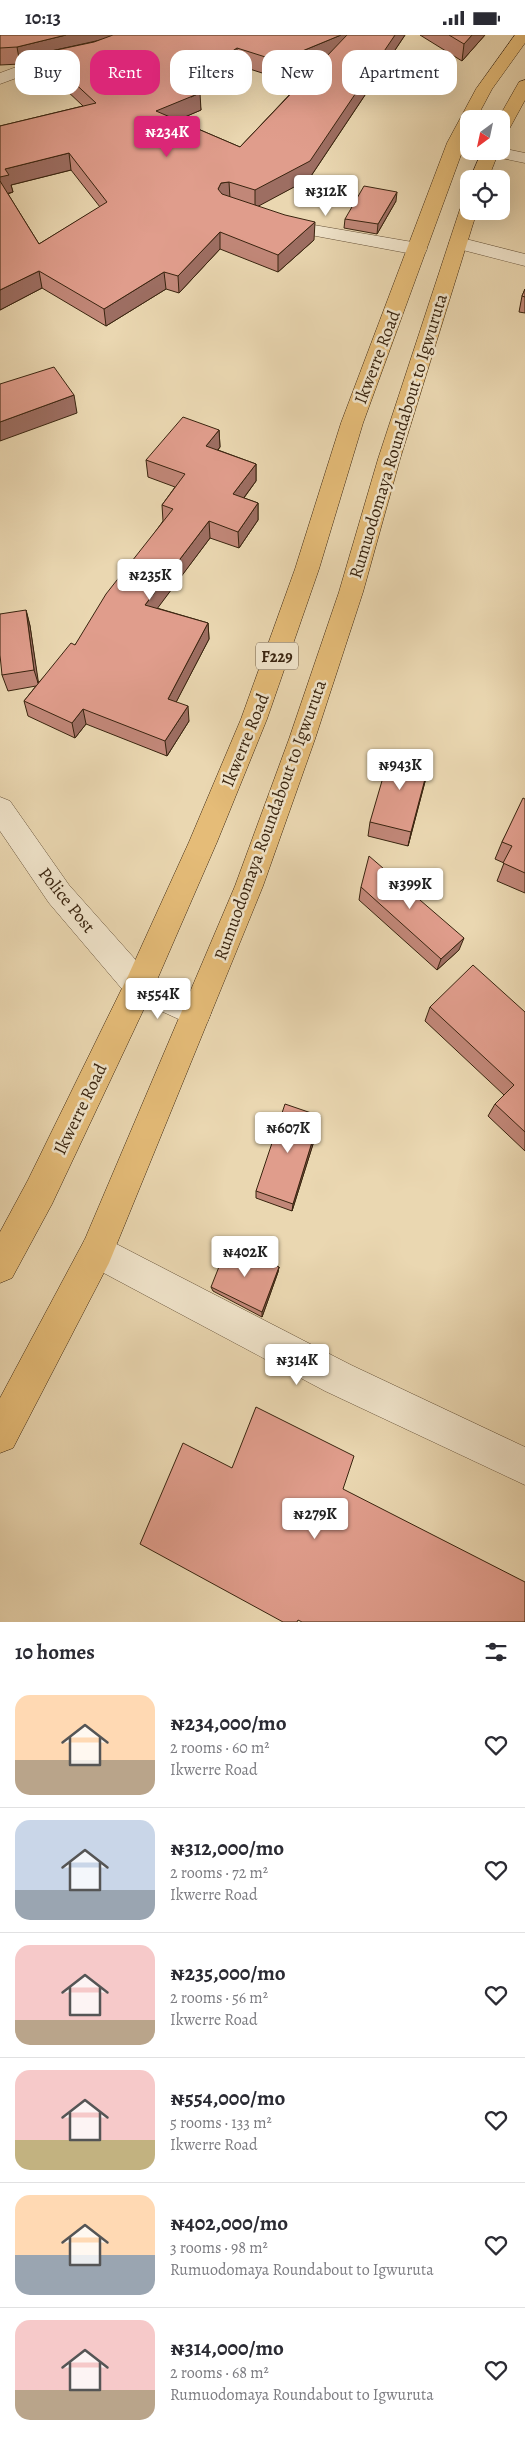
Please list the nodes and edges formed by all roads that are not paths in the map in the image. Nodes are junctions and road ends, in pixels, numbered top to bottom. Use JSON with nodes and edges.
{"nodes":[{"id":1,"x":144,"y":35,"type":"edge"},
{"id":2,"x":523,"y":35,"type":"edge"},
{"id":3,"x":0,"y":79,"type":"edge"},
{"id":4,"x":525,"y":85,"type":"edge"},
{"id":5,"x":510,"y":112,"type":"edge"},
{"id":6,"x":510,"y":155,"type":"edge"},
{"id":7,"x":525,"y":158,"type":"edge"},
{"id":8,"x":267,"y":219,"type":"edge"},
{"id":9,"x":465,"y":220,"type":"edge"},
{"id":10,"x":458,"y":243,"type":"junction"},
{"id":11,"x":418,"y":249,"type":"junction"},
{"id":12,"x":525,"y":260,"type":"edge"},
{"id":13,"x":0,"y":809,"type":"edge"},
{"id":14,"x":139,"y":986,"type":"junction"},
{"id":15,"x":196,"y":1013,"type":"junction"},
{"id":16,"x":97,"y":1251,"type":"junction"},
{"id":17,"x":0,"y":1266,"type":"edge"},
{"id":18,"x":0,"y":1435,"type":"edge"},
{"id":19,"x":525,"y":1466,"type":"edge"}],
"edges":[{"from":1,"to":3,"type":"street"},
{"from":2,"to":11,"type":"main road","name":"Ikwerre Road","number":"F229"},
{"from":4,"to":5,"type":"main road"},
{"from":6,"to":7,"type":"street"},
{"from":8,"to":11,"type":"street"},
{"from":9,"to":10,"type":"main road","name":"Rumuodomaya Roundabout to Igwuruta","number":"F229"},
{"from":10,"to":12,"type":"street"},
{"from":10,"to":15,"type":"main road","name":"Rumuodomaya Roundabout to Igwuruta","number":"F229"},
{"from":11,"to":14,"type":"main road","name":"Ikwerre Road","number":"F229"},
{"from":13,"to":14,"type":"street","name":"Police Post"},
{"from":14,"to":15,"type":"street"},
{"from":14,"to":17,"type":"main road","name":"Ikwerre Road","number":"F229"},
{"from":15,"to":16,"type":"main road","name":"Rumuodomaya Roundabout to Igwuruta","number":"F229"},
{"from":16,"to":18,"type":"main road","name":"Rumuodomaya Roundabout to Igwuruta","number":"F229"},
{"from":16,"to":19,"type":"street"}]}
